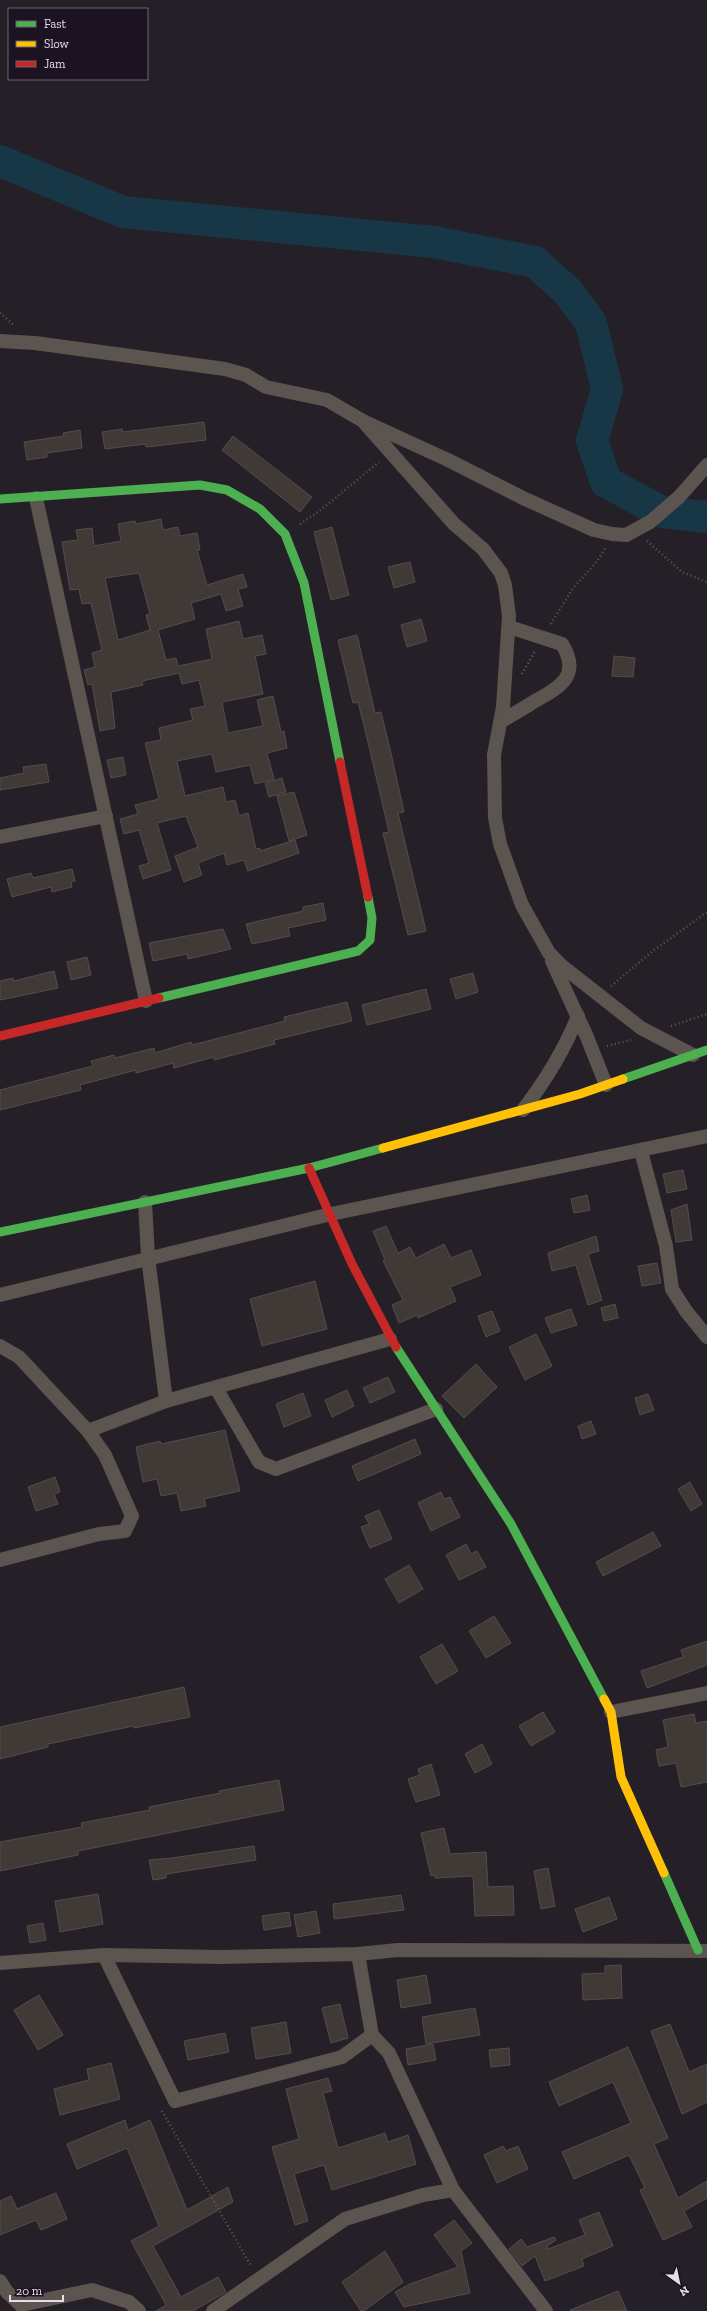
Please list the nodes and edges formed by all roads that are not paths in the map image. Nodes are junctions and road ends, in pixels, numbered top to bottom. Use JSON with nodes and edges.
{"nodes":[{"id":1,"x":0,"y":341,"type":"edge"},
{"id":2,"x":363,"y":420,"type":"junction"},
{"id":3,"x":707,"y":465,"type":"edge"},
{"id":4,"x":36,"y":498,"type":"junction"},
{"id":5,"x":0,"y":499,"type":"edge"},
{"id":6,"x":509,"y":627,"type":"junction"},
{"id":7,"x":500,"y":722,"type":"junction"},
{"id":8,"x":106,"y":816,"type":"junction"},
{"id":9,"x":0,"y":837,"type":"edge"},
{"id":10,"x":549,"y":953,"type":"junction"},
{"id":11,"x":146,"y":1001,"type":"junction"},
{"id":12,"x":578,"y":1016,"type":"junction"},
{"id":13,"x":0,"y":1036,"type":"edge"},
{"id":14,"x":707,"y":1050,"type":"edge"},
{"id":15,"x":693,"y":1055,"type":"junction"},
{"id":16,"x":606,"y":1085,"type":"junction"},
{"id":17,"x":523,"y":1110,"type":"junction"},
{"id":18,"x":707,"y":1136,"type":"edge"},
{"id":19,"x":641,"y":1151,"type":"junction"},
{"id":20,"x":309,"y":1168,"type":"junction"},
{"id":21,"x":145,"y":1202,"type":"junction"},
{"id":22,"x":331,"y":1214,"type":"junction"},
{"id":23,"x":0,"y":1232,"type":"edge"},
{"id":24,"x":148,"y":1257,"type":"junction"},
{"id":25,"x":0,"y":1295,"type":"edge"},
{"id":26,"x":707,"y":1337,"type":"edge"},
{"id":27,"x":390,"y":1339,"type":"junction"},
{"id":28,"x":0,"y":1346,"type":"edge"},
{"id":29,"x":216,"y":1388,"type":"junction"},
{"id":30,"x":166,"y":1401,"type":"junction"},
{"id":31,"x":436,"y":1409,"type":"junction"},
{"id":32,"x":88,"y":1431,"type":"junction"},
{"id":33,"x":0,"y":1560,"type":"edge"},
{"id":34,"x":707,"y":1693,"type":"edge"},
{"id":35,"x":611,"y":1712,"type":"junction"},
{"id":36,"x":703,"y":1950,"type":"edge"},
{"id":37,"x":358,"y":1954,"type":"junction"},
{"id":38,"x":104,"y":1955,"type":"junction"},
{"id":39,"x":0,"y":1963,"type":"edge"},
{"id":40,"x":372,"y":2036,"type":"junction"},
{"id":41,"x":453,"y":2190,"type":"junction"},
{"id":42,"x":0,"y":2282,"type":"edge"},
{"id":43,"x":139,"y":2311,"type":"edge"},
{"id":44,"x":213,"y":2311,"type":"edge"},
{"id":45,"x":546,"y":2311,"type":"edge"}],
"edges":[{"from":1,"to":2,"type":"street"},
{"from":2,"to":3,"type":"street"},
{"from":2,"to":6,"type":"street"},
{"from":4,"to":5,"type":"street"},
{"from":4,"to":8,"type":"street"},
{"from":4,"to":11,"type":"street"},
{"from":6,"to":7,"type":"street"},
{"from":6,"to":7,"type":"street"},
{"from":7,"to":10,"type":"street"},
{"from":8,"to":9,"type":"street"},
{"from":8,"to":11,"type":"street"},
{"from":10,"to":12,"type":"street"},
{"from":10,"to":15,"type":"street"},
{"from":11,"to":13,"type":"street"},
{"from":12,"to":16,"type":"street"},
{"from":12,"to":17,"type":"street"},
{"from":14,"to":15,"type":"street"},
{"from":15,"to":16,"type":"street"},
{"from":16,"to":17,"type":"street"},
{"from":17,"to":20,"type":"street"},
{"from":18,"to":19,"type":"street"},
{"from":19,"to":22,"type":"street"},
{"from":19,"to":26,"type":"street"},
{"from":20,"to":21,"type":"street"},
{"from":20,"to":22,"type":"street"},
{"from":21,"to":23,"type":"street"},
{"from":21,"to":24,"type":"street"},
{"from":22,"to":24,"type":"street"},
{"from":22,"to":27,"type":"street"},
{"from":24,"to":25,"type":"street"},
{"from":24,"to":30,"type":"street"},
{"from":27,"to":29,"type":"street"},
{"from":27,"to":31,"type":"street"},
{"from":28,"to":32,"type":"street"},
{"from":29,"to":30,"type":"street"},
{"from":29,"to":31,"type":"street"},
{"from":30,"to":32,"type":"street"},
{"from":31,"to":35,"type":"street"},
{"from":32,"to":33,"type":"street"},
{"from":34,"to":35,"type":"street"},
{"from":35,"to":36,"type":"street"},
{"from":36,"to":37,"type":"street"},
{"from":37,"to":38,"type":"street"},
{"from":37,"to":40,"type":"street"},
{"from":38,"to":39,"type":"street"},
{"from":38,"to":40,"type":"street"},
{"from":40,"to":41,"type":"street"},
{"from":41,"to":44,"type":"street"},
{"from":41,"to":45,"type":"street"},
{"from":42,"to":43,"type":"street"}]}
